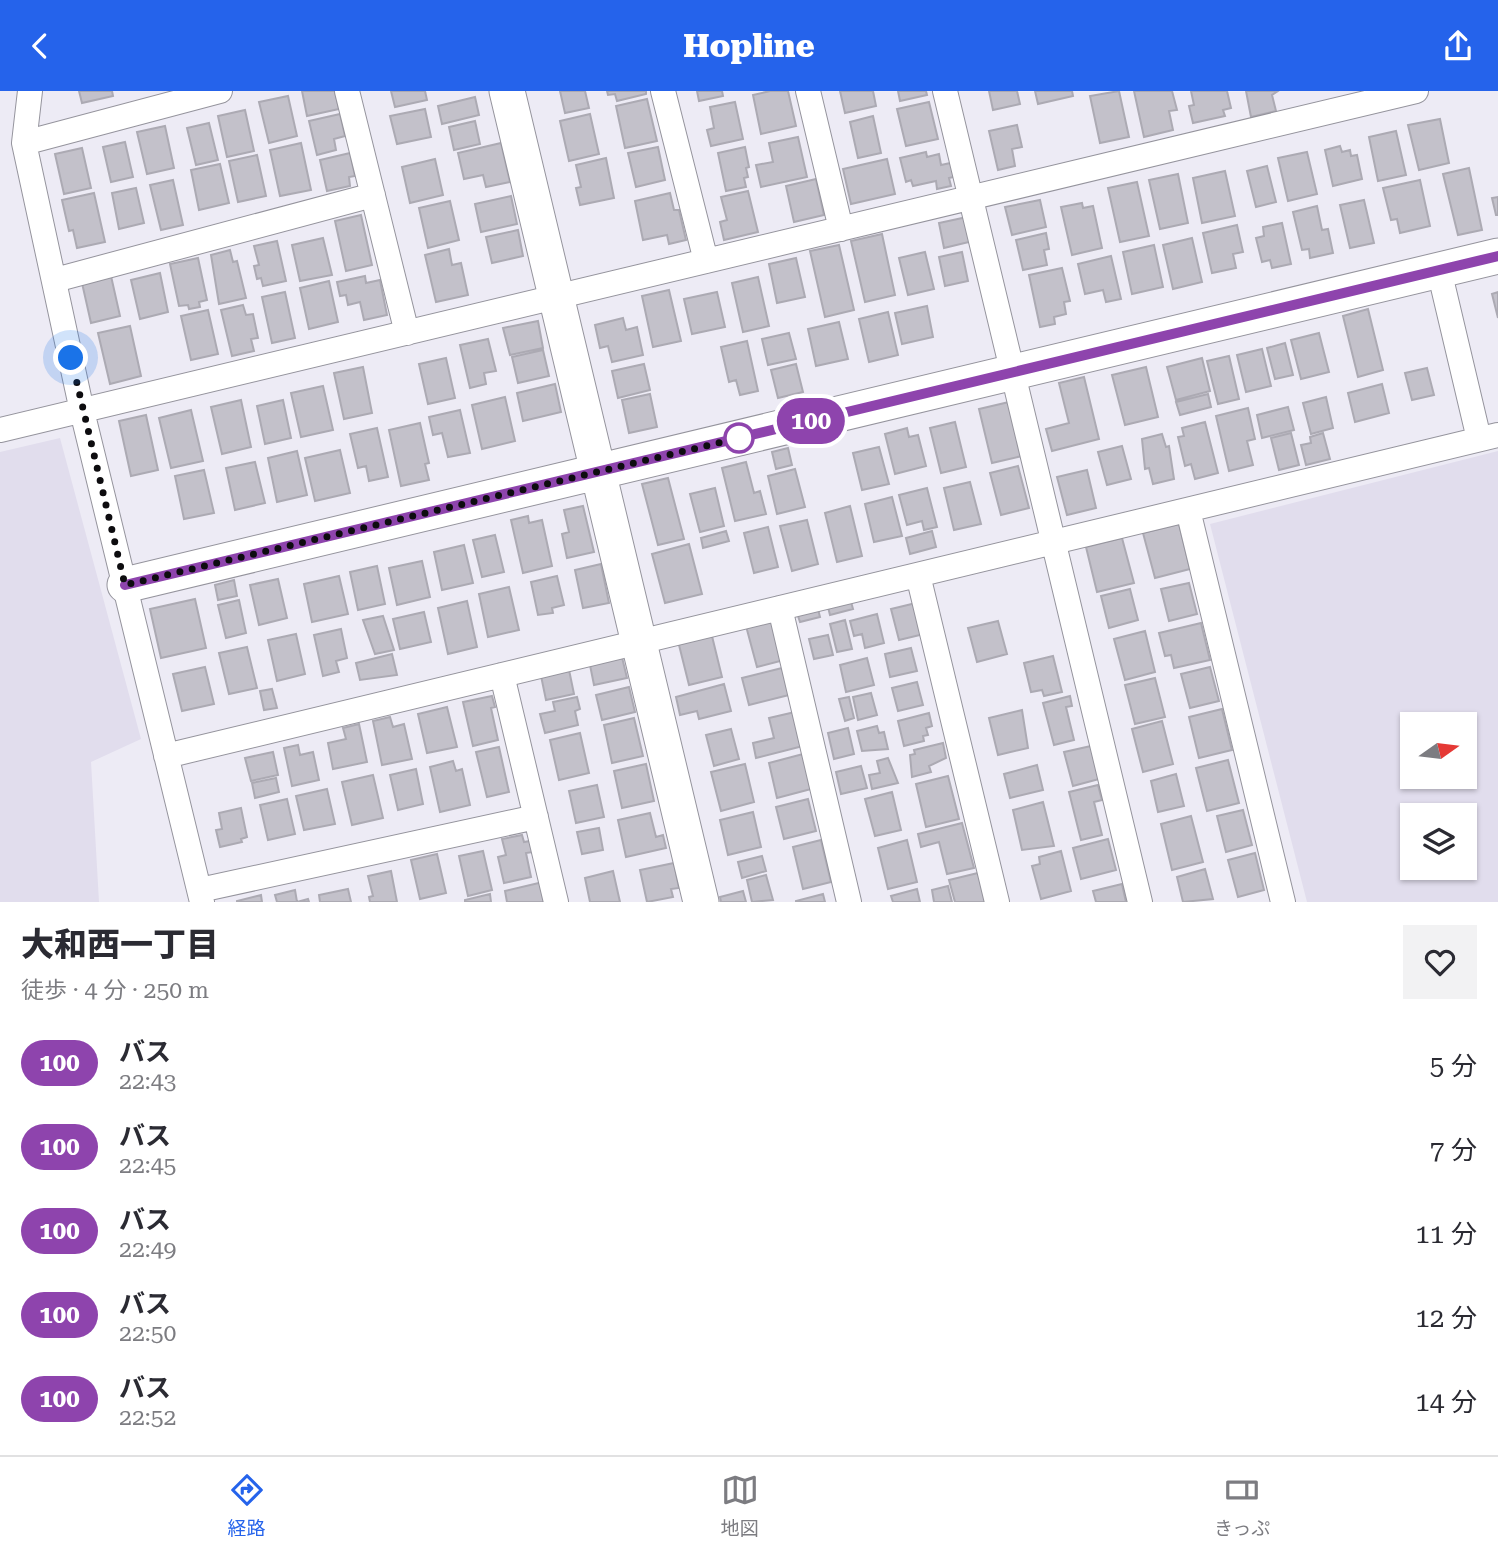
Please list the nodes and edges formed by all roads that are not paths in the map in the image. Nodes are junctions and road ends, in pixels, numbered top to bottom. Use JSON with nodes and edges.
{"nodes":[{"id":1,"x":30,"y":91,"type":"edge"},
{"id":2,"x":220,"y":91,"type":"edge"},
{"id":3,"x":347,"y":91,"type":"edge"},
{"id":4,"x":507,"y":91,"type":"edge"},
{"id":5,"x":663,"y":91,"type":"edge"},
{"id":6,"x":808,"y":91,"type":"edge"},
{"id":7,"x":945,"y":91,"type":"edge"},
{"id":8,"x":1416,"y":91,"type":"edge"},
{"id":9,"x":24,"y":143,"type":"junction"},
{"id":10,"x":373,"y":195,"type":"junction"},
{"id":11,"x":970,"y":198,"type":"junction"},
{"id":12,"x":841,"y":229,"type":"junction"},
{"id":13,"x":1498,"y":256,"type":"edge"},
{"id":14,"x":706,"y":261,"type":"junction"},
{"id":15,"x":1439,"y":270,"type":"junction"},
{"id":16,"x":55,"y":280,"type":"junction"},
{"id":17,"x":557,"y":297,"type":"junction"},
{"id":18,"x":407,"y":333,"type":"junction"},
{"id":19,"x":1012,"y":372,"type":"junction"},
{"id":20,"x":82,"y":411,"type":"junction"},
{"id":21,"x":0,"y":430,"type":"edge"},
{"id":22,"x":1489,"y":437,"type":"edge"},
{"id":23,"x":599,"y":471,"type":"junction"},
{"id":24,"x":1188,"y":510,"type":"junction"},
{"id":25,"x":1053,"y":542,"type":"junction"},
{"id":26,"x":918,"y":575,"type":"junction"},
{"id":27,"x":125,"y":585,"type":"junction"},
{"id":28,"x":780,"y":608,"type":"junction"},
{"id":29,"x":640,"y":642,"type":"junction"},
{"id":30,"x":502,"y":675,"type":"junction"},
{"id":31,"x":166,"y":756,"type":"junction"},
{"id":32,"x":536,"y":817,"type":"junction"},
{"id":33,"x":201,"y":896,"type":"edge"},
{"id":34,"x":556,"y":902,"type":"edge"},
{"id":35,"x":701,"y":902,"type":"edge"},
{"id":36,"x":849,"y":902,"type":"edge"},
{"id":37,"x":997,"y":902,"type":"edge"},
{"id":38,"x":1140,"y":902,"type":"edge"},
{"id":39,"x":1283,"y":902,"type":"edge"}],
"edges":[{"from":1,"to":9,"type":"street"},
{"from":2,"to":9,"type":"street"},
{"from":3,"to":10,"type":"street"},
{"from":4,"to":17,"type":"street"},
{"from":5,"to":14,"type":"street"},
{"from":6,"to":12,"type":"street"},
{"from":7,"to":11,"type":"street"},
{"from":8,"to":11,"type":"street"},
{"from":9,"to":16,"type":"street"},
{"from":10,"to":16,"type":"street"},
{"from":10,"to":18,"type":"street"},
{"from":11,"to":12,"type":"street"},
{"from":11,"to":19,"type":"street"},
{"from":12,"to":14,"type":"street"},
{"from":13,"to":15,"type":"street"},
{"from":14,"to":17,"type":"street"},
{"from":15,"to":19,"type":"street"},
{"from":15,"to":22,"type":"street"},
{"from":16,"to":20,"type":"street"},
{"from":17,"to":18,"type":"street"},
{"from":17,"to":23,"type":"street"},
{"from":18,"to":20,"type":"street"},
{"from":19,"to":23,"type":"street"},
{"from":19,"to":25,"type":"street"},
{"from":20,"to":21,"type":"street"},
{"from":20,"to":27,"type":"street"},
{"from":22,"to":24,"type":"street"},
{"from":23,"to":27,"type":"street"},
{"from":23,"to":29,"type":"street"},
{"from":24,"to":25,"type":"street"},
{"from":24,"to":39,"type":"street"},
{"from":25,"to":26,"type":"street"},
{"from":25,"to":38,"type":"street"},
{"from":26,"to":28,"type":"street"},
{"from":26,"to":37,"type":"street"},
{"from":27,"to":31,"type":"street"},
{"from":28,"to":29,"type":"street"},
{"from":28,"to":36,"type":"street"},
{"from":29,"to":30,"type":"street"},
{"from":29,"to":35,"type":"street"},
{"from":30,"to":31,"type":"street"},
{"from":30,"to":32,"type":"street"},
{"from":31,"to":33,"type":"street"},
{"from":32,"to":33,"type":"street"},
{"from":32,"to":34,"type":"street"}]}
